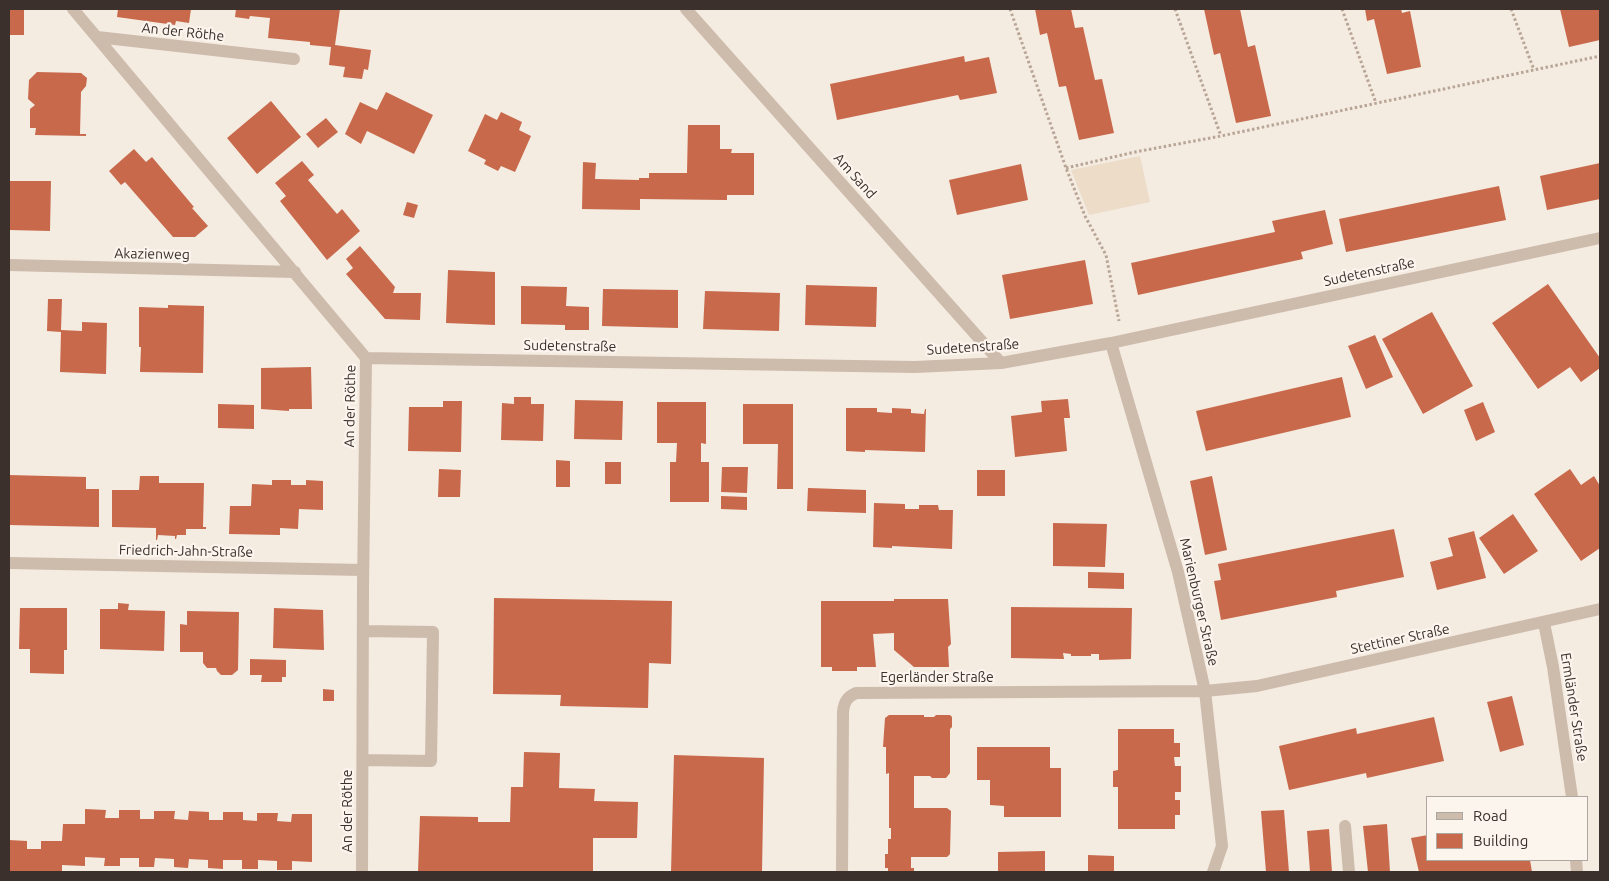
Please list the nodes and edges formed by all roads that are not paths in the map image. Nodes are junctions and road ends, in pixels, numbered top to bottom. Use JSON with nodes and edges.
{"nodes":[{"id":1,"x":73,"y":9,"type":"edge"},
{"id":2,"x":686,"y":9,"type":"edge"},
{"id":3,"x":97,"y":37,"type":"junction"},
{"id":4,"x":294,"y":59,"type":"dead end"},
{"id":5,"x":1600,"y":238,"type":"edge"},
{"id":6,"x":9,"y":265,"type":"edge"},
{"id":7,"x":295,"y":272,"type":"junction"},
{"id":8,"x":1117,"y":342,"type":"junction"},
{"id":9,"x":366,"y":358,"type":"junction"},
{"id":10,"x":1001,"y":363,"type":"junction"},
{"id":11,"x":9,"y":563,"type":"edge"},
{"id":12,"x":363,"y":570,"type":"junction"},
{"id":13,"x":1600,"y":609,"type":"edge"},
{"id":14,"x":1544,"y":623,"type":"junction"},
{"id":15,"x":362,"y":631,"type":"junction"},
{"id":16,"x":1205,"y":691,"type":"junction"},
{"id":17,"x":362,"y":760,"type":"junction"},
{"id":18,"x":1572,"y":796,"type":"edge"},
{"id":19,"x":1346,"y":826,"type":"dead end"},
{"id":20,"x":362,"y":872,"type":"edge"},
{"id":21,"x":842,"y":872,"type":"edge"},
{"id":22,"x":1213,"y":872,"type":"edge"},
{"id":23,"x":1349,"y":872,"type":"edge"}],
"edges":[{"from":1,"to":3,"type":"street","name":"An der Röthe"},
{"from":2,"to":10,"type":"street","name":"Am Sand"},
{"from":3,"to":4,"type":"street","name":"An der Röthe"},
{"from":3,"to":7,"type":"street","name":"An der Röthe"},
{"from":5,"to":8,"type":"street","name":"Sudetenstraße"},
{"from":6,"to":7,"type":"street","name":"Akazienweg"},
{"from":7,"to":9,"type":"street","name":"An der Röthe"},
{"from":8,"to":10,"type":"street","name":"Sudetenstraße"},
{"from":8,"to":16,"type":"street","name":"Marienburger Straße"},
{"from":9,"to":10,"type":"street","name":"Sudetenstraße"},
{"from":9,"to":12,"type":"street","name":"An der Röthe"},
{"from":11,"to":12,"type":"street","name":"Friedrich-Jahn-Straße"},
{"from":12,"to":15,"type":"street","name":"An der Röthe"},
{"from":13,"to":14,"type":"street","name":"Stettiner Straße"},
{"from":14,"to":16,"type":"street","name":"Stettiner Straße"},
{"from":14,"to":18,"type":"street","name":"Ermländer Straße"},
{"from":15,"to":17,"type":"street","name":"An der Röthe"},
{"from":15,"to":17,"type":"street"},
{"from":16,"to":21,"type":"street","name":"Egerländer Straße"},
{"from":16,"to":22,"type":"street","name":"Marienburger Straße"},
{"from":17,"to":20,"type":"street","name":"An der Röthe"},
{"from":19,"to":23,"type":"street"}]}
